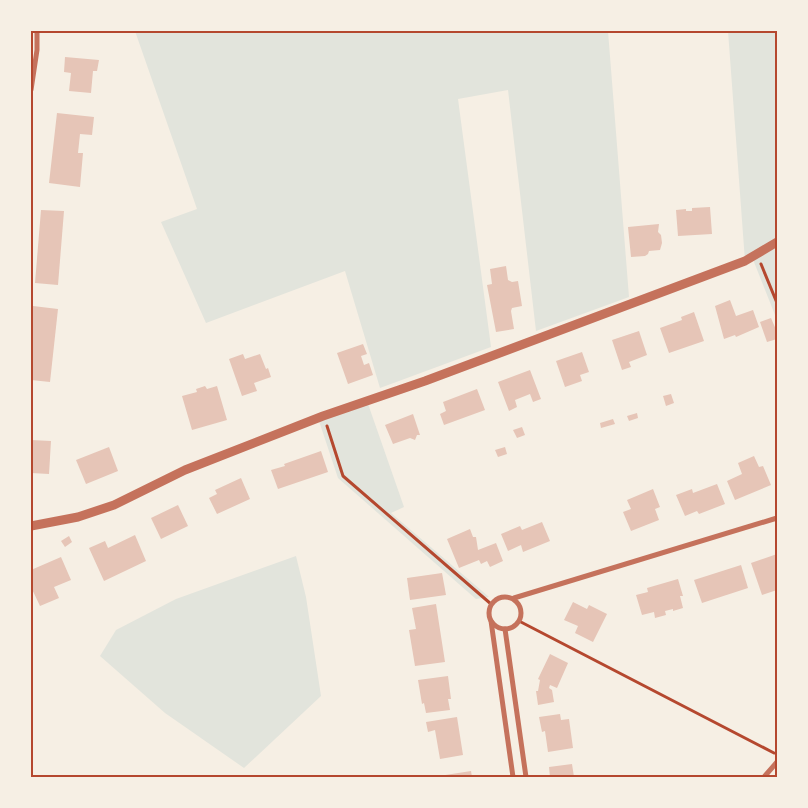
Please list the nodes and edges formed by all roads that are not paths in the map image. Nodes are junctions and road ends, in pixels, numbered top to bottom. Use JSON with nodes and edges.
{"nodes":[{"id":1,"x":37,"y":31,"type":"edge"},
{"id":2,"x":31,"y":90,"type":"edge"},
{"id":3,"x":777,"y":242,"type":"edge"},
{"id":4,"x":777,"y":518,"type":"edge"},
{"id":5,"x":31,"y":526,"type":"edge"},
{"id":6,"x":514,"y":598,"type":"junction"},
{"id":7,"x":491,"y":620,"type":"junction"},
{"id":8,"x":505,"y":629,"type":"junction"},
{"id":9,"x":777,"y":762,"type":"edge"},
{"id":10,"x":513,"y":777,"type":"edge"},
{"id":11,"x":526,"y":777,"type":"edge"},
{"id":12,"x":764,"y":777,"type":"edge"}],
"edges":[{"from":1,"to":2,"type":"street"},
{"from":3,"to":5,"type":"street"},
{"from":4,"to":6,"type":"street"},
{"from":6,"to":7,"type":"street"},
{"from":6,"to":8,"type":"street"},
{"from":7,"to":8,"type":"street"},
{"from":7,"to":10,"type":"street"},
{"from":8,"to":11,"type":"street"},
{"from":9,"to":12,"type":"street"}]}
